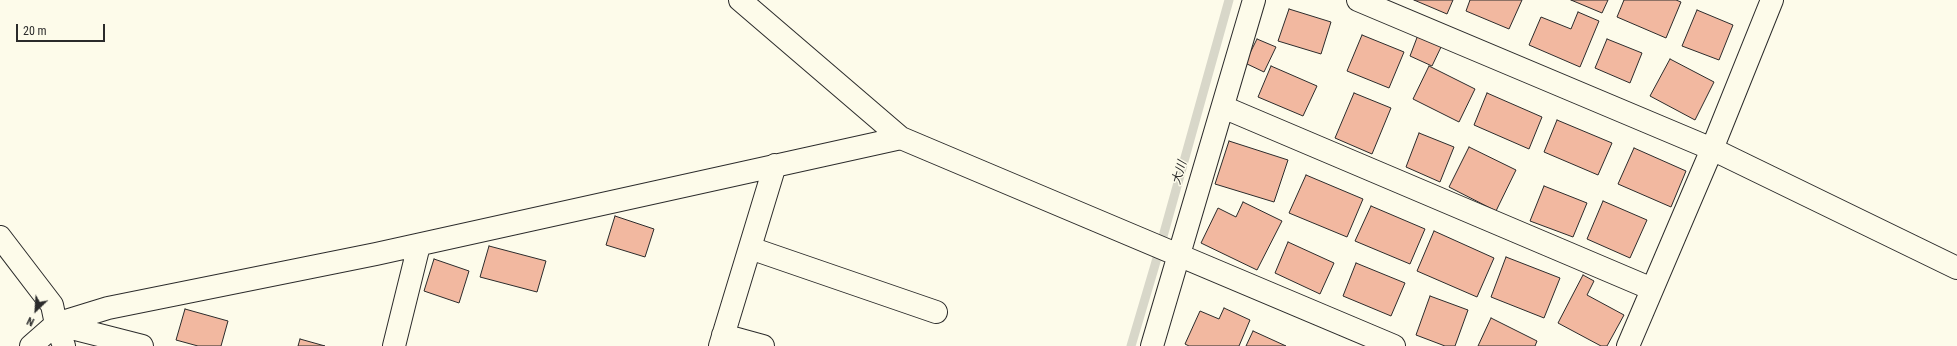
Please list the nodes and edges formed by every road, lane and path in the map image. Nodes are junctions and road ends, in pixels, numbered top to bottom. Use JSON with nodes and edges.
{"nodes":[{"id":1,"x":740,"y":0,"type":"edge"},
{"id":2,"x":1254,"y":0,"type":"edge"},
{"id":3,"x":1358,"y":0,"type":"edge"},
{"id":4,"x":1765,"y":2,"type":"edge"},
{"id":5,"x":1224,"y":108,"type":"junction"},
{"id":6,"x":901,"y":138,"type":"junction"},
{"id":7,"x":1712,"y":149,"type":"junction"},
{"id":8,"x":775,"y":165,"type":"junction"},
{"id":9,"x":0,"y":237,"type":"edge"},
{"id":10,"x":419,"y":245,"type":"junction"},
{"id":11,"x":750,"y":248,"type":"junction"},
{"id":12,"x":1180,"y":256,"type":"junction"},
{"id":13,"x":1957,"y":268,"type":"edge"},
{"id":14,"x":1652,"y":289,"type":"junction"},
{"id":15,"x":936,"y":312,"type":"dead end"},
{"id":16,"x":56,"y":324,"type":"junction"},
{"id":17,"x":722,"y":340,"type":"edge"},
{"id":18,"x":31,"y":346,"type":"edge"},
{"id":19,"x":64,"y":346,"type":"edge"},
{"id":20,"x":142,"y":346,"type":"edge"},
{"id":21,"x":394,"y":346,"type":"edge"},
{"id":22,"x":763,"y":346,"type":"edge"},
{"id":23,"x":1152,"y":346,"type":"edge"},
{"id":24,"x":1394,"y":346,"type":"edge"},
{"id":25,"x":1628,"y":346,"type":"edge"}],
"edges":[{"from":1,"to":6,"type":"street"},
{"from":2,"to":5,"type":"street"},
{"from":3,"to":7,"type":"street"},
{"from":4,"to":7,"type":"street"},
{"from":5,"to":12,"type":"street"},
{"from":5,"to":14,"type":"street"},
{"from":6,"to":8,"type":"street"},
{"from":6,"to":12,"type":"street"},
{"from":7,"to":13,"type":"street"},
{"from":7,"to":14,"type":"street"},
{"from":8,"to":10,"type":"street"},
{"from":8,"to":11,"type":"street"},
{"from":9,"to":16,"type":"street"},
{"from":10,"to":16,"type":"street"},
{"from":10,"to":21,"type":"street"},
{"from":11,"to":15,"type":"street"},
{"from":11,"to":17,"type":"street"},
{"from":12,"to":23,"type":"street"},
{"from":12,"to":24,"type":"street"},
{"from":14,"to":25,"type":"street"},
{"from":16,"to":18,"type":"street"},
{"from":16,"to":19,"type":"street"},
{"from":16,"to":20,"type":"street"},
{"from":17,"to":22,"type":"street"}]}
